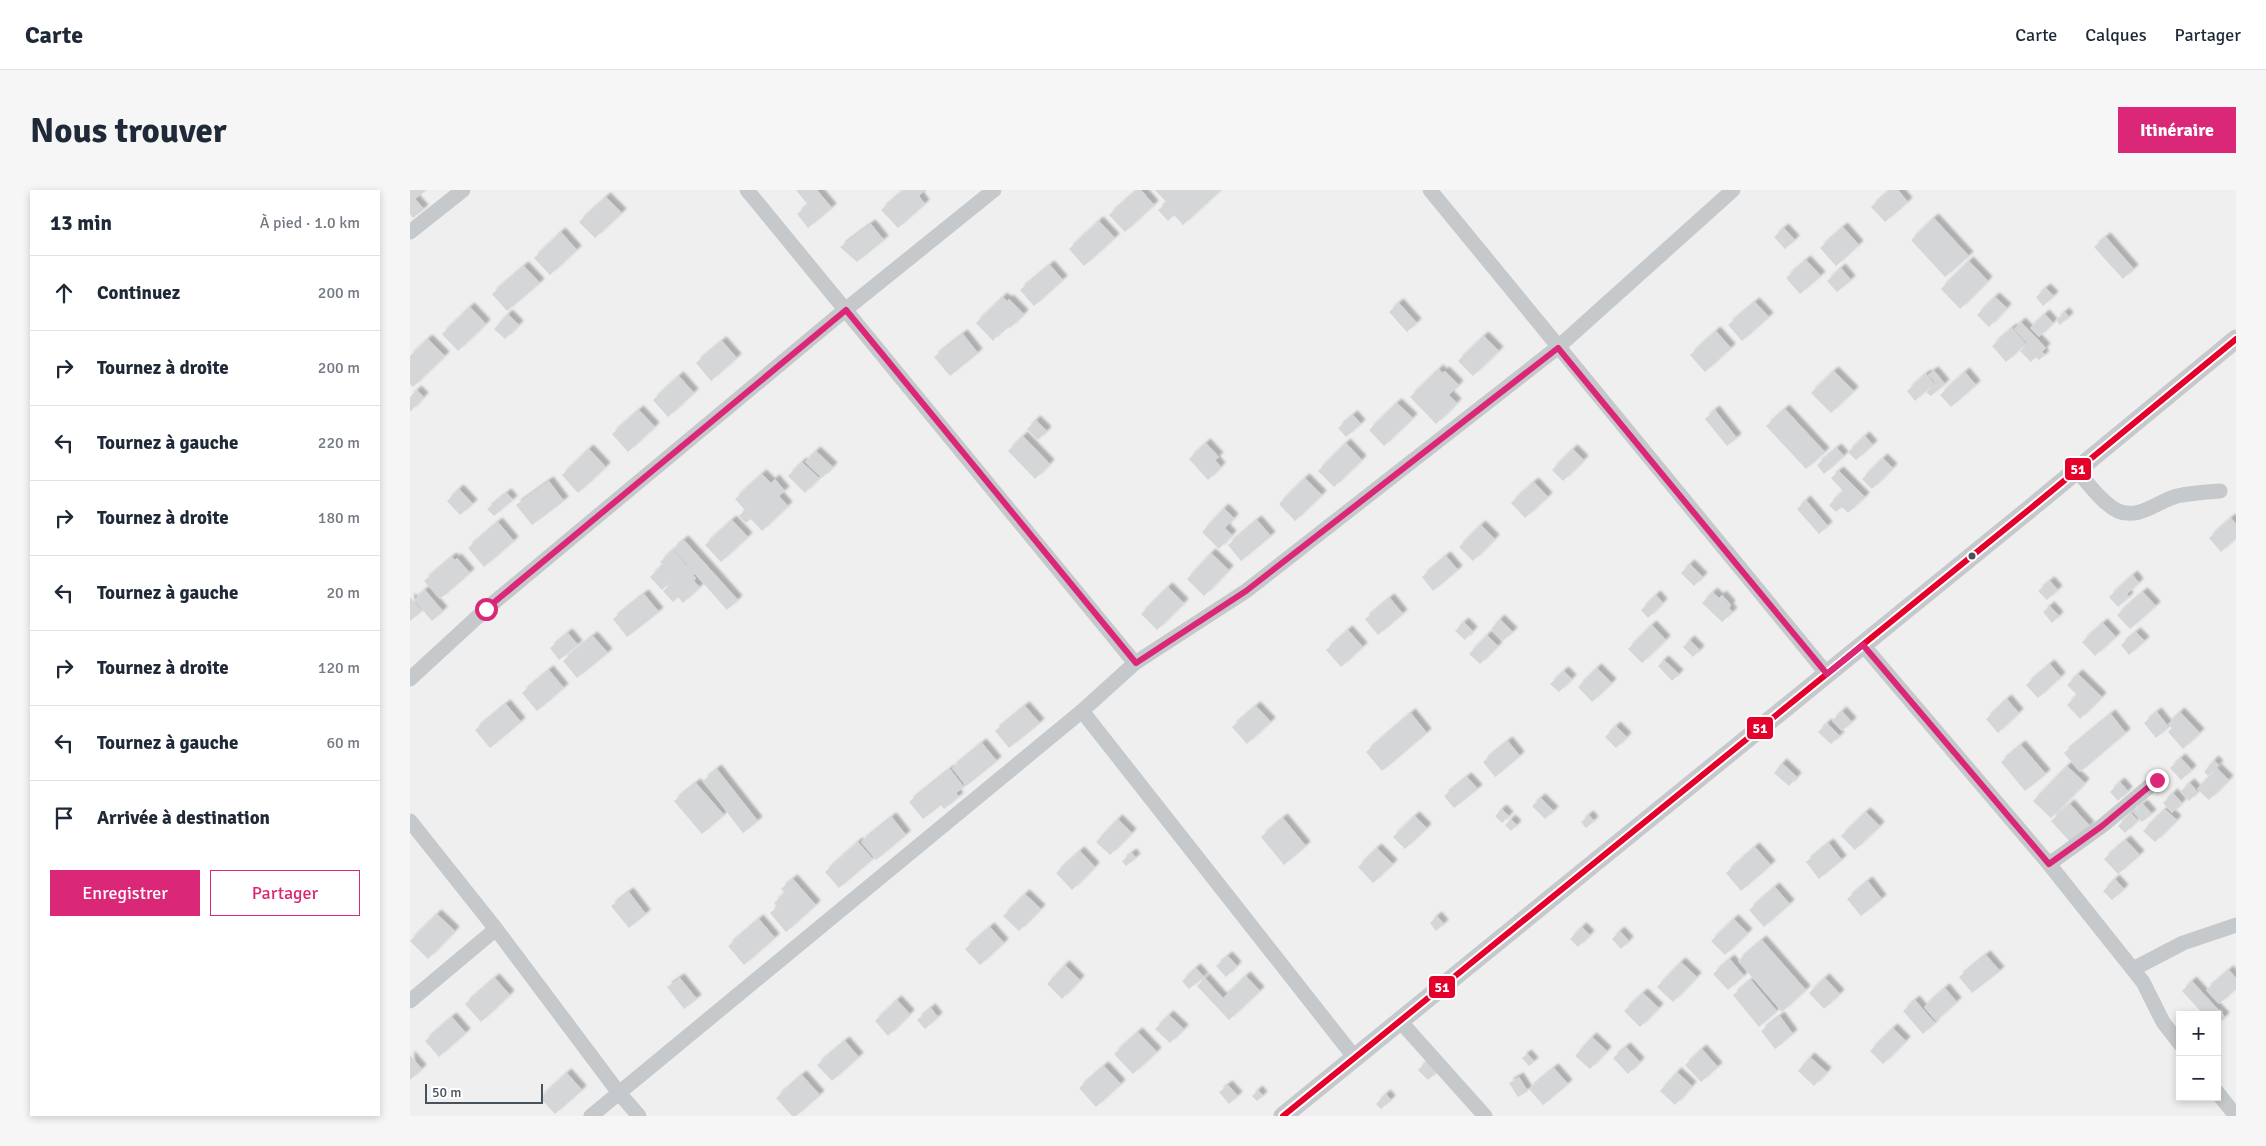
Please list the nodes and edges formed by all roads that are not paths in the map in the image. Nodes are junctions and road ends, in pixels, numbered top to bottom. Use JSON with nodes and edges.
{"nodes":[{"id":1,"x":463,"y":190,"type":"edge"},
{"id":2,"x":748,"y":190,"type":"edge"},
{"id":3,"x":994,"y":190,"type":"edge"},
{"id":4,"x":1430,"y":190,"type":"edge"},
{"id":5,"x":1733,"y":190,"type":"edge"},
{"id":6,"x":410,"y":232,"type":"edge"},
{"id":7,"x":846,"y":310,"type":"junction"},
{"id":8,"x":2236,"y":339,"type":"edge"},
{"id":9,"x":1558,"y":348,"type":"junction"},
{"id":10,"x":2076,"y":470,"type":"junction"},
{"id":11,"x":2220,"y":491,"type":"dead end"},
{"id":12,"x":1863,"y":645,"type":"junction"},
{"id":13,"x":1136,"y":663,"type":"junction"},
{"id":14,"x":1827,"y":674,"type":"junction"},
{"id":15,"x":410,"y":679,"type":"edge"},
{"id":16,"x":1082,"y":711,"type":"junction"},
{"id":17,"x":2157,"y":780,"type":"dead end"},
{"id":18,"x":410,"y":821,"type":"edge"},
{"id":19,"x":2049,"y":864,"type":"junction"},
{"id":20,"x":2236,"y":925,"type":"edge"},
{"id":21,"x":496,"y":929,"type":"junction"},
{"id":22,"x":2133,"y":969,"type":"junction"},
{"id":23,"x":410,"y":1001,"type":"edge"},
{"id":24,"x":1400,"y":1021,"type":"junction"},
{"id":25,"x":2176,"y":1039,"type":"edge"},
{"id":26,"x":1355,"y":1058,"type":"junction"},
{"id":27,"x":619,"y":1093,"type":"junction"},
{"id":28,"x":2221,"y":1097,"type":"edge"},
{"id":29,"x":592,"y":1116,"type":"edge"},
{"id":30,"x":639,"y":1116,"type":"edge"},
{"id":31,"x":1284,"y":1116,"type":"edge"},
{"id":32,"x":1485,"y":1116,"type":"edge"},
{"id":33,"x":2236,"y":1116,"type":"edge"}],
"edges":[{"from":1,"to":6,"type":"street"},
{"from":2,"to":7,"type":"street"},
{"from":3,"to":7,"type":"street"},
{"from":4,"to":9,"type":"street"},
{"from":5,"to":9,"type":"street"},
{"from":7,"to":13,"type":"street"},
{"from":7,"to":15,"type":"street"},
{"from":8,"to":10,"type":"street"},
{"from":9,"to":13,"type":"street"},
{"from":9,"to":14,"type":"street"},
{"from":10,"to":11,"type":"street"},
{"from":10,"to":12,"type":"street"},
{"from":12,"to":14,"type":"street"},
{"from":12,"to":19,"type":"street"},
{"from":13,"to":16,"type":"street"},
{"from":14,"to":24,"type":"street"},
{"from":16,"to":26,"type":"street"},
{"from":16,"to":27,"type":"street"},
{"from":17,"to":19,"type":"street"},
{"from":18,"to":21,"type":"street"},
{"from":19,"to":22,"type":"street"},
{"from":20,"to":22,"type":"street"},
{"from":21,"to":23,"type":"street"},
{"from":21,"to":27,"type":"street"},
{"from":22,"to":25,"type":"street"},
{"from":24,"to":26,"type":"street"},
{"from":24,"to":32,"type":"street"},
{"from":26,"to":31,"type":"street"},
{"from":27,"to":29,"type":"street"},
{"from":27,"to":30,"type":"street"},
{"from":28,"to":33,"type":"street"}]}
